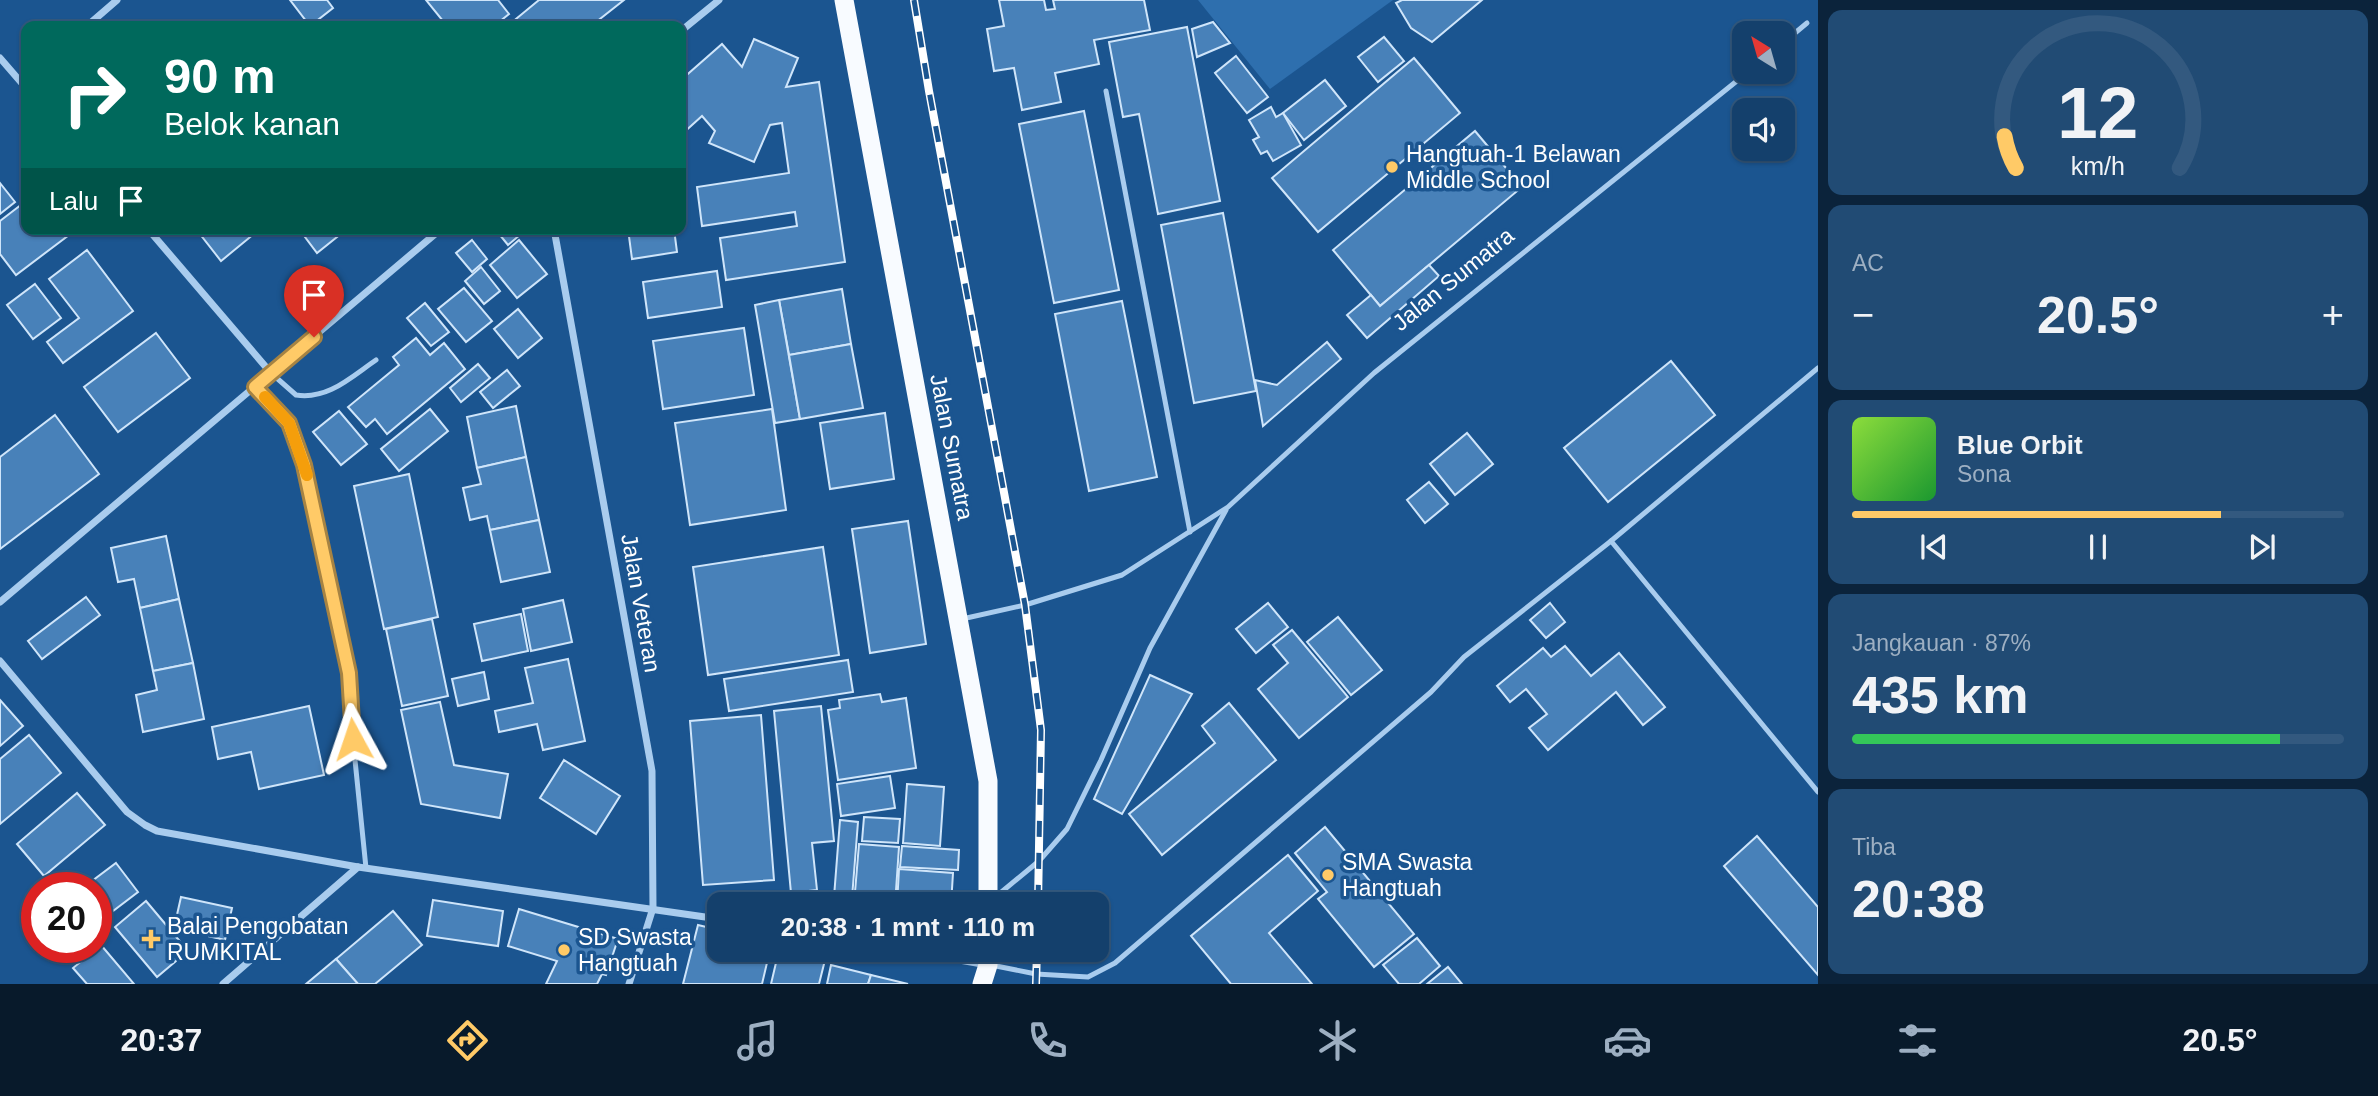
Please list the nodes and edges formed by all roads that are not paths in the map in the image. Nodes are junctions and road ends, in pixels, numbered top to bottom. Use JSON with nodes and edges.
{"nodes":[{"id":1,"x":117,"y":0,"type":"edge"},
{"id":2,"x":719,"y":0,"type":"edge"},
{"id":3,"x":844,"y":0,"type":"edge"},
{"id":4,"x":93,"y":21,"type":"edge"},
{"id":5,"x":1808,"y":23,"type":"dead end"},
{"id":6,"x":686,"y":27,"type":"edge"},
{"id":7,"x":1796,"y":33,"type":"edge"},
{"id":8,"x":0,"y":58,"type":"edge"},
{"id":9,"x":21,"y":80,"type":"edge"},
{"id":10,"x":1733,"y":84,"type":"edge"},
{"id":11,"x":1106,"y":91,"type":"dead end"},
{"id":12,"x":153,"y":235,"type":"edge"},
{"id":13,"x":434,"y":235,"type":"edge"},
{"id":14,"x":555,"y":235,"type":"edge"},
{"id":15,"x":376,"y":360,"type":"dead end"},
{"id":16,"x":1818,"y":368,"type":"edge"},
{"id":17,"x":271,"y":373,"type":"junction"},
{"id":18,"x":255,"y":387,"type":"junction"},
{"id":19,"x":1228,"y":507,"type":"junction"},
{"id":20,"x":1189,"y":532,"type":"junction"},
{"id":21,"x":1611,"y":541,"type":"junction"},
{"id":22,"x":0,"y":602,"type":"edge"},
{"id":23,"x":959,"y":620,"type":"junction"},
{"id":24,"x":0,"y":661,"type":"edge"},
{"id":25,"x":1818,"y":792,"type":"edge"},
{"id":26,"x":362,"y":867,"type":"junction"},
{"id":27,"x":988,"y":892,"type":"edge"},
{"id":28,"x":1002,"y":892,"type":"edge"},
{"id":29,"x":653,"y":908,"type":"junction"},
{"id":30,"x":707,"y":917,"type":"edge"},
{"id":31,"x":987,"y":962,"type":"edge"},
{"id":32,"x":1000,"y":962,"type":"edge"},
{"id":33,"x":223,"y":984,"type":"edge"},
{"id":34,"x":629,"y":984,"type":"edge"},
{"id":35,"x":982,"y":984,"type":"edge"}],
"edges":[{"from":1,"to":4,"type":"street"},
{"from":2,"to":6,"type":"street"},
{"from":3,"to":23,"type":"highway","name":"Jalan Sumatra"},
{"from":5,"to":7,"type":"lane"},
{"from":8,"to":9,"type":"street"},
{"from":10,"to":19,"type":"lane","name":"Jalan Sumatra"},
{"from":11,"to":20,"type":"lane"},
{"from":12,"to":17,"type":"street"},
{"from":13,"to":17,"type":"street"},
{"from":14,"to":29,"type":"street","name":"Jalan Veteran"},
{"from":15,"to":17,"type":"lane"},
{"from":16,"to":21,"type":"lane"},
{"from":17,"to":18,"type":"street"},
{"from":18,"to":22,"type":"street"},
{"from":18,"to":26,"type":"lane"},
{"from":19,"to":20,"type":"lane","name":"Jalan Sumatra"},
{"from":19,"to":28,"type":"lane"},
{"from":20,"to":23,"type":"lane","name":"Jalan Sumatra"},
{"from":21,"to":25,"type":"lane"},
{"from":21,"to":32,"type":"lane"},
{"from":23,"to":27,"type":"highway","name":"Jalan Sumatra"},
{"from":24,"to":26,"type":"street"},
{"from":26,"to":29,"type":"street"},
{"from":26,"to":33,"type":"street"},
{"from":29,"to":30,"type":"street"},
{"from":29,"to":34,"type":"street","name":"Jalan Veteran"},
{"from":31,"to":35,"type":"highway"}]}
